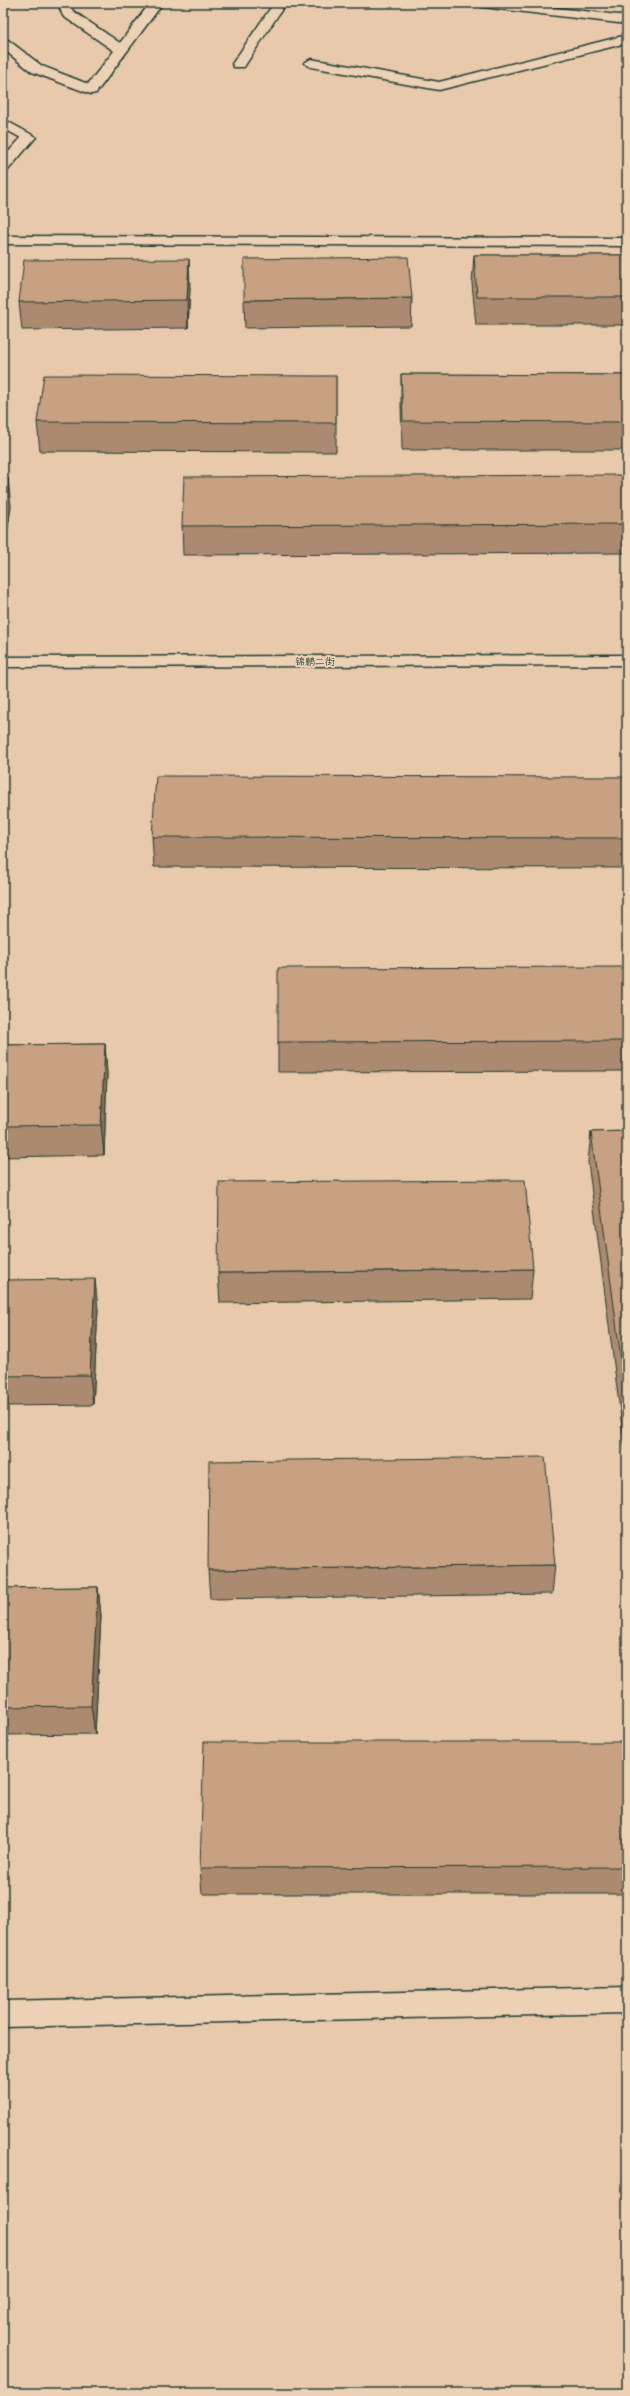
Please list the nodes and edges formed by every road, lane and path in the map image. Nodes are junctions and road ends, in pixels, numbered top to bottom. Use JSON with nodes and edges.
{"nodes":[{"id":1,"x":64,"y":3,"type":"edge"},
{"id":2,"x":157,"y":3,"type":"edge"},
{"id":3,"x":280,"y":3,"type":"edge"},
{"id":4,"x":482,"y":3,"type":"edge"},
{"id":5,"x":627,"y":20,"type":"edge"},
{"id":6,"x":627,"y":40,"type":"edge"},
{"id":7,"x":3,"y":42,"type":"edge"},
{"id":8,"x":121,"y":50,"type":"junction"},
{"id":9,"x":311,"y":63,"type":"dead end"},
{"id":10,"x":239,"y":64,"type":"dead end"},
{"id":11,"x":3,"y":123,"type":"edge"},
{"id":12,"x":3,"y":167,"type":"edge"},
{"id":13,"x":3,"y":240,"type":"edge"},
{"id":14,"x":627,"y":242,"type":"edge"},
{"id":15,"x":627,"y":660,"type":"edge"},
{"id":16,"x":3,"y":662,"type":"edge"},
{"id":17,"x":627,"y":2000,"type":"edge"},
{"id":18,"x":3,"y":2014,"type":"edge"}],
"edges":[{"from":1,"to":8,"type":"street"},
{"from":2,"to":8,"type":"street"},
{"from":3,"to":10,"type":"street"},
{"from":4,"to":5,"type":"street"},
{"from":6,"to":9,"type":"street"},
{"from":7,"to":8,"type":"street"},
{"from":11,"to":12,"type":"street"},
{"from":13,"to":14,"type":"street"},
{"from":15,"to":16,"type":"street","name":"锦鹏二街"},
{"from":17,"to":18,"type":"street"}]}
